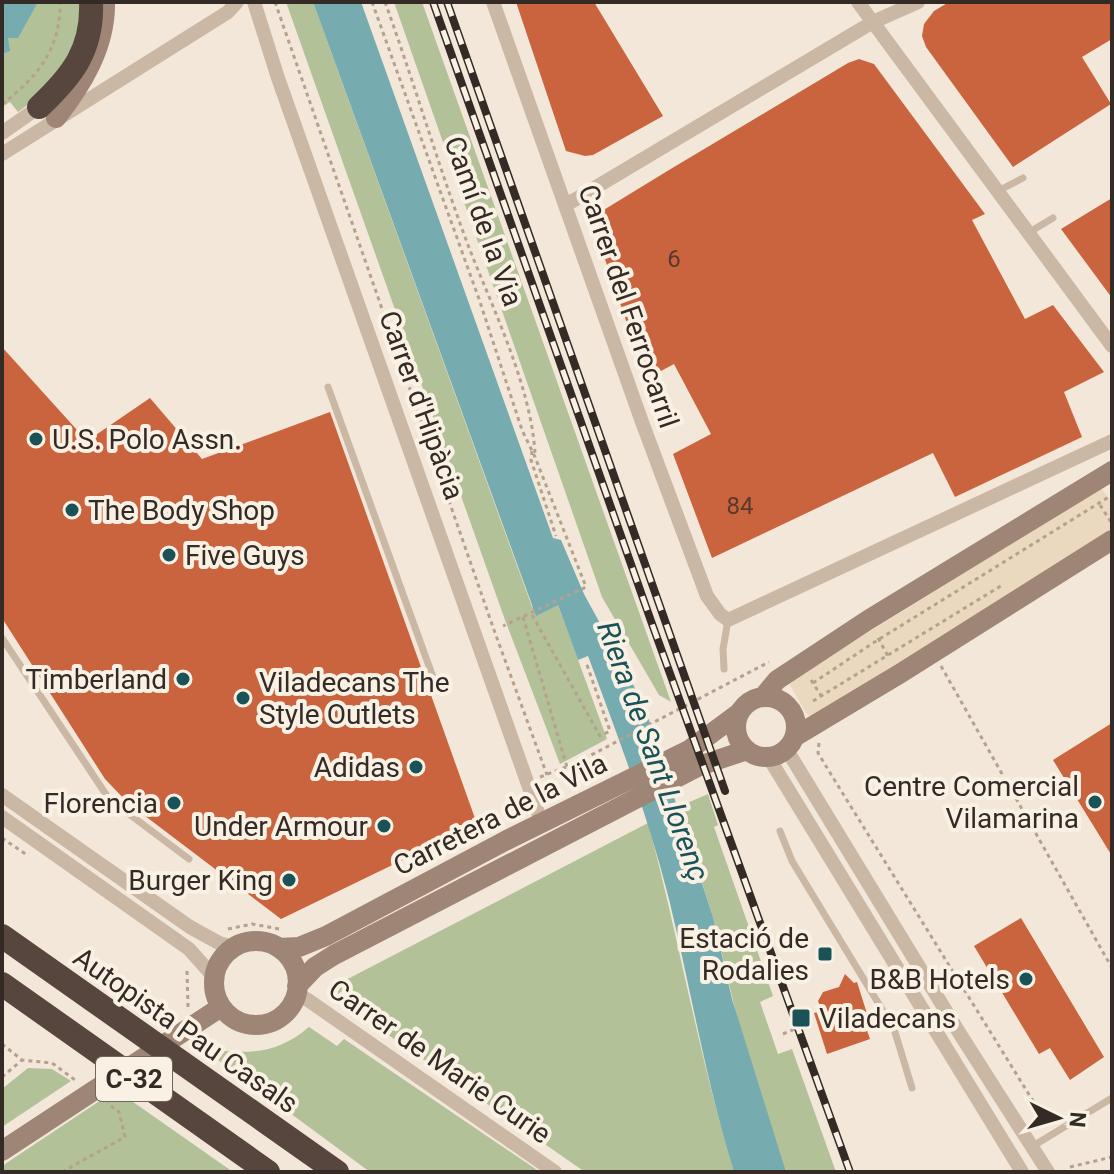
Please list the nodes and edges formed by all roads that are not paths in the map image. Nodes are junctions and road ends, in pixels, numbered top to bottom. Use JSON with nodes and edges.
{"nodes":[{"id":1,"x":91,"y":2,"type":"edge"},
{"id":2,"x":105,"y":2,"type":"edge"},
{"id":3,"x":254,"y":2,"type":"edge"},
{"id":4,"x":493,"y":2,"type":"edge"},
{"id":5,"x":858,"y":2,"type":"edge"},
{"id":6,"x":918,"y":2,"type":"edge"},
{"id":7,"x":233,"y":7,"type":"edge"},
{"id":8,"x":873,"y":22,"type":"junction"},
{"id":9,"x":269,"y":52,"type":"junction"},
{"id":10,"x":47,"y":113,"type":"junction"},
{"id":11,"x":2,"y":133,"type":"edge"},
{"id":12,"x":2,"y":154,"type":"edge"},
{"id":13,"x":1023,"y":178,"type":"dead end"},
{"id":14,"x":998,"y":191,"type":"junction"},
{"id":15,"x":566,"y":205,"type":"junction"},
{"id":16,"x":1053,"y":218,"type":"dead end"},
{"id":17,"x":1028,"y":233,"type":"junction"},
{"id":18,"x":1112,"y":346,"type":"edge"},
{"id":19,"x":328,"y":387,"type":"dead end"},
{"id":20,"x":1112,"y":441,"type":"edge"},
{"id":21,"x":1107,"y":485,"type":"edge"},
{"id":22,"x":1112,"y":526,"type":"edge"},
{"id":23,"x":728,"y":620,"type":"junction"},
{"id":24,"x":2,"y":638,"type":"edge"},
{"id":25,"x":724,"y":669,"type":"dead end"},
{"id":26,"x":438,"y":691,"type":"dead end"},
{"id":27,"x":763,"y":697,"type":"junction"},
{"id":28,"x":739,"y":713,"type":"junction"},
{"id":29,"x":784,"y":748,"type":"junction"},
{"id":30,"x":738,"y":753,"type":"junction"},
{"id":31,"x":2,"y":795,"type":"edge"},
{"id":32,"x":611,"y":800,"type":"junction"},
{"id":33,"x":2,"y":817,"type":"edge"},
{"id":34,"x":542,"y":824,"type":"junction"},
{"id":35,"x":780,"y":831,"type":"dead end"},
{"id":36,"x":189,"y":859,"type":"dead end"},
{"id":37,"x":2,"y":934,"type":"edge"},
{"id":38,"x":230,"y":938,"type":"junction"},
{"id":39,"x":280,"y":939,"type":"junction"},
{"id":40,"x":214,"y":977,"type":"junction"},
{"id":41,"x":2,"y":984,"type":"edge"},
{"id":42,"x":296,"y":990,"type":"junction"},
{"id":43,"x":221,"y":1007,"type":"junction"},
{"id":44,"x":912,"y":1088,"type":"dead end"},
{"id":45,"x":1112,"y":1098,"type":"edge"},
{"id":46,"x":1033,"y":1146,"type":"junction"},
{"id":47,"x":2,"y":1151,"type":"edge"},
{"id":48,"x":268,"y":1172,"type":"edge"},
{"id":49,"x":337,"y":1172,"type":"edge"},
{"id":50,"x":555,"y":1172,"type":"edge"},
{"id":51,"x":1022,"y":1172,"type":"edge"},
{"id":52,"x":1048,"y":1172,"type":"edge"}],
"edges":[{"from":1,"to":10,"type":"highway"},
{"from":2,"to":10,"type":"street"},
{"from":3,"to":9,"type":"street","name":"Carrer d'Hipàcia"},
{"from":4,"to":15,"type":"street","name":"Carrer del Ferrocarril"},
{"from":5,"to":8,"type":"street"},
{"from":6,"to":8,"type":"street"},
{"from":7,"to":9,"type":"street"},
{"from":7,"to":10,"type":"street"},
{"from":8,"to":14,"type":"street"},
{"from":8,"to":15,"type":"street"},
{"from":9,"to":34,"type":"street","name":"Carrer d'Hipàcia"},
{"from":10,"to":11,"type":"street"},
{"from":10,"to":12,"type":"street"},
{"from":13,"to":14,"type":"lane"},
{"from":14,"to":17,"type":"street"},
{"from":15,"to":23,"type":"street","name":"Carrer del Ferrocarril"},
{"from":16,"to":17,"type":"lane"},
{"from":17,"to":18,"type":"street"},
{"from":19,"to":26,"type":"lane"},
{"from":20,"to":23,"type":"street"},
{"from":21,"to":27,"type":"street"},
{"from":22,"to":29,"type":"street"},
{"from":23,"to":25,"type":"lane"},
{"from":24,"to":36,"type":"lane"},
{"from":27,"to":28,"type":"street"},
{"from":27,"to":29,"type":"street"},
{"from":28,"to":30,"type":"street"},
{"from":28,"to":32,"type":"street","name":"Carretera de la Vila"},
{"from":29,"to":30,"type":"street"},
{"from":29,"to":46,"type":"street"},
{"from":29,"to":51,"type":"street"},
{"from":30,"to":32,"type":"street","name":"Carretera de la Vila"},
{"from":31,"to":38,"type":"street"},
{"from":32,"to":34,"type":"street","name":"Carretera de la Vila"},
{"from":32,"to":42,"type":"street","name":"Carretera de la Vila"},
{"from":33,"to":40,"type":"street"},
{"from":34,"to":39,"type":"street","name":"Carretera de la Vila"},
{"from":35,"to":44,"type":"lane"},
{"from":37,"to":49,"type":"highway","name":"Autopista Pau Casals","number":"C-32"},
{"from":38,"to":39,"type":"street"},
{"from":38,"to":40,"type":"street"},
{"from":39,"to":42,"type":"street"},
{"from":40,"to":43,"type":"street"},
{"from":41,"to":48,"type":"highway","number":"C-32"},
{"from":42,"to":43,"type":"street"},
{"from":42,"to":50,"type":"street","name":"Carrer de Marie Curie"},
{"from":43,"to":47,"type":"street"},
{"from":45,"to":46,"type":"lane"},
{"from":46,"to":52,"type":"street"}]}
